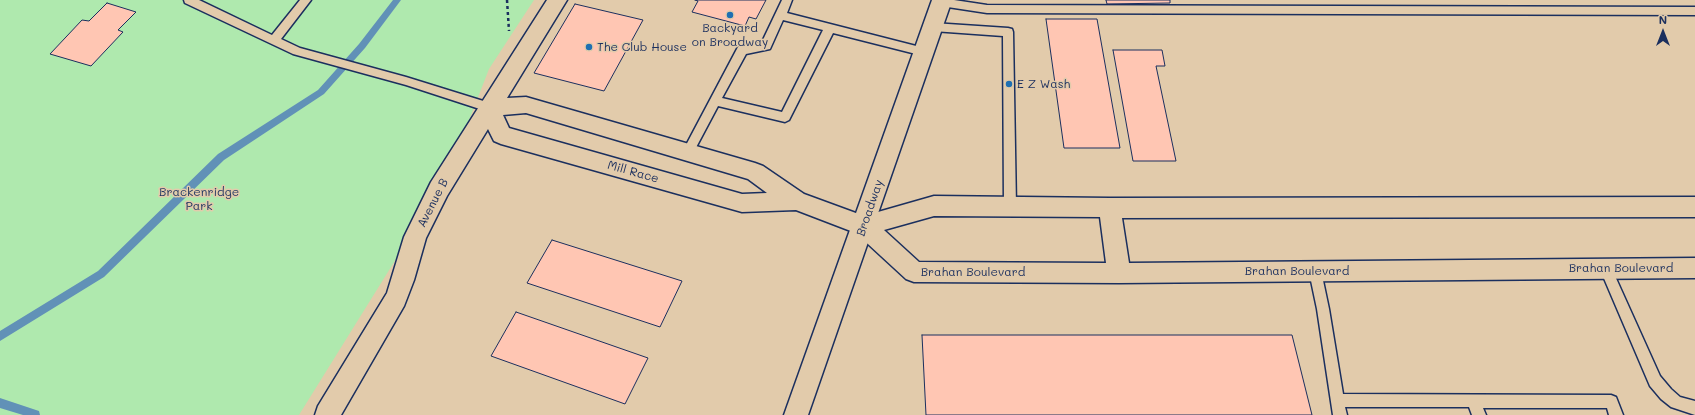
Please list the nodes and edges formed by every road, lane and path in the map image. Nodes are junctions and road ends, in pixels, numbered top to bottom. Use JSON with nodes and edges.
{"nodes":[{"id":1,"x":189,"y":0,"type":"edge"},
{"id":2,"x":306,"y":0,"type":"edge"},
{"id":3,"x":507,"y":0,"type":"edge"},
{"id":4,"x":557,"y":0,"type":"edge"},
{"id":5,"x":787,"y":0,"type":"edge"},
{"id":6,"x":942,"y":1,"type":"edge"},
{"id":7,"x":1695,"y":11,"type":"edge"},
{"id":8,"x":780,"y":15,"type":"junction"},
{"id":9,"x":933,"y":27,"type":"junction"},
{"id":10,"x":830,"y":28,"type":"junction"},
{"id":11,"x":509,"y":33,"type":"dead end"},
{"id":12,"x":274,"y":40,"type":"junction"},
{"id":13,"x":924,"y":52,"type":"junction"},
{"id":14,"x":716,"y":101,"type":"junction"},
{"id":15,"x":489,"y":107,"type":"junction"},
{"id":16,"x":688,"y":152,"type":"junction"},
{"id":17,"x":796,"y":201,"type":"junction"},
{"id":18,"x":1010,"y":207,"type":"junction"},
{"id":19,"x":1695,"y":207,"type":"edge"},
{"id":20,"x":1110,"y":208,"type":"junction"},
{"id":21,"x":864,"y":226,"type":"junction"},
{"id":22,"x":1695,"y":268,"type":"edge"},
{"id":23,"x":1606,"y":269,"type":"junction"},
{"id":24,"x":1315,"y":271,"type":"junction"},
{"id":25,"x":1119,"y":273,"type":"junction"},
{"id":26,"x":1337,"y":400,"type":"junction"},
{"id":27,"x":1473,"y":401,"type":"junction"},
{"id":28,"x":1695,"y":408,"type":"edge"},
{"id":29,"x":326,"y":415,"type":"edge"},
{"id":30,"x":796,"y":415,"type":"edge"},
{"id":31,"x":1340,"y":415,"type":"edge"},
{"id":32,"x":1479,"y":415,"type":"edge"},
{"id":33,"x":1616,"y":415,"type":"edge"}],
"edges":[{"from":1,"to":12,"type":"lane","name":"Mill Race"},
{"from":2,"to":12,"type":"lane"},
{"from":3,"to":11,"type":"path"},
{"from":4,"to":15,"type":"street","name":"Avenue B"},
{"from":5,"to":8,"type":"lane"},
{"from":6,"to":7,"type":"lane"},
{"from":6,"to":9,"type":"street","name":"Broadway"},
{"from":8,"to":10,"type":"lane"},
{"from":8,"to":14,"type":"lane"},
{"from":9,"to":13,"type":"street","name":"Broadway"},
{"from":9,"to":18,"type":"lane"},
{"from":10,"to":13,"type":"lane"},
{"from":10,"to":14,"type":"lane"},
{"from":12,"to":15,"type":"lane","name":"Mill Race"},
{"from":13,"to":21,"type":"street","name":"Broadway"},
{"from":14,"to":16,"type":"lane"},
{"from":15,"to":16,"type":"street","name":"Mill Race"},
{"from":15,"to":17,"type":"street","name":"Mill Race"},
{"from":15,"to":29,"type":"street","name":"Avenue B"},
{"from":16,"to":17,"type":"street","name":"Mill Race"},
{"from":17,"to":21,"type":"street","name":"Mill Race"},
{"from":18,"to":20,"type":"street"},
{"from":18,"to":21,"type":"street"},
{"from":19,"to":20,"type":"street"},
{"from":20,"to":25,"type":"street"},
{"from":21,"to":25,"type":"street","name":"Brahan Boulevard"},
{"from":21,"to":30,"type":"street","name":"Broadway"},
{"from":22,"to":23,"type":"street","name":"Brahan Boulevard"},
{"from":23,"to":24,"type":"street","name":"Brahan Boulevard"},
{"from":23,"to":28,"type":"lane"},
{"from":24,"to":25,"type":"street","name":"Brahan Boulevard"},
{"from":24,"to":26,"type":"lane"},
{"from":26,"to":27,"type":"lane"},
{"from":26,"to":31,"type":"lane"},
{"from":27,"to":32,"type":"lane"},
{"from":27,"to":33,"type":"lane"}]}
